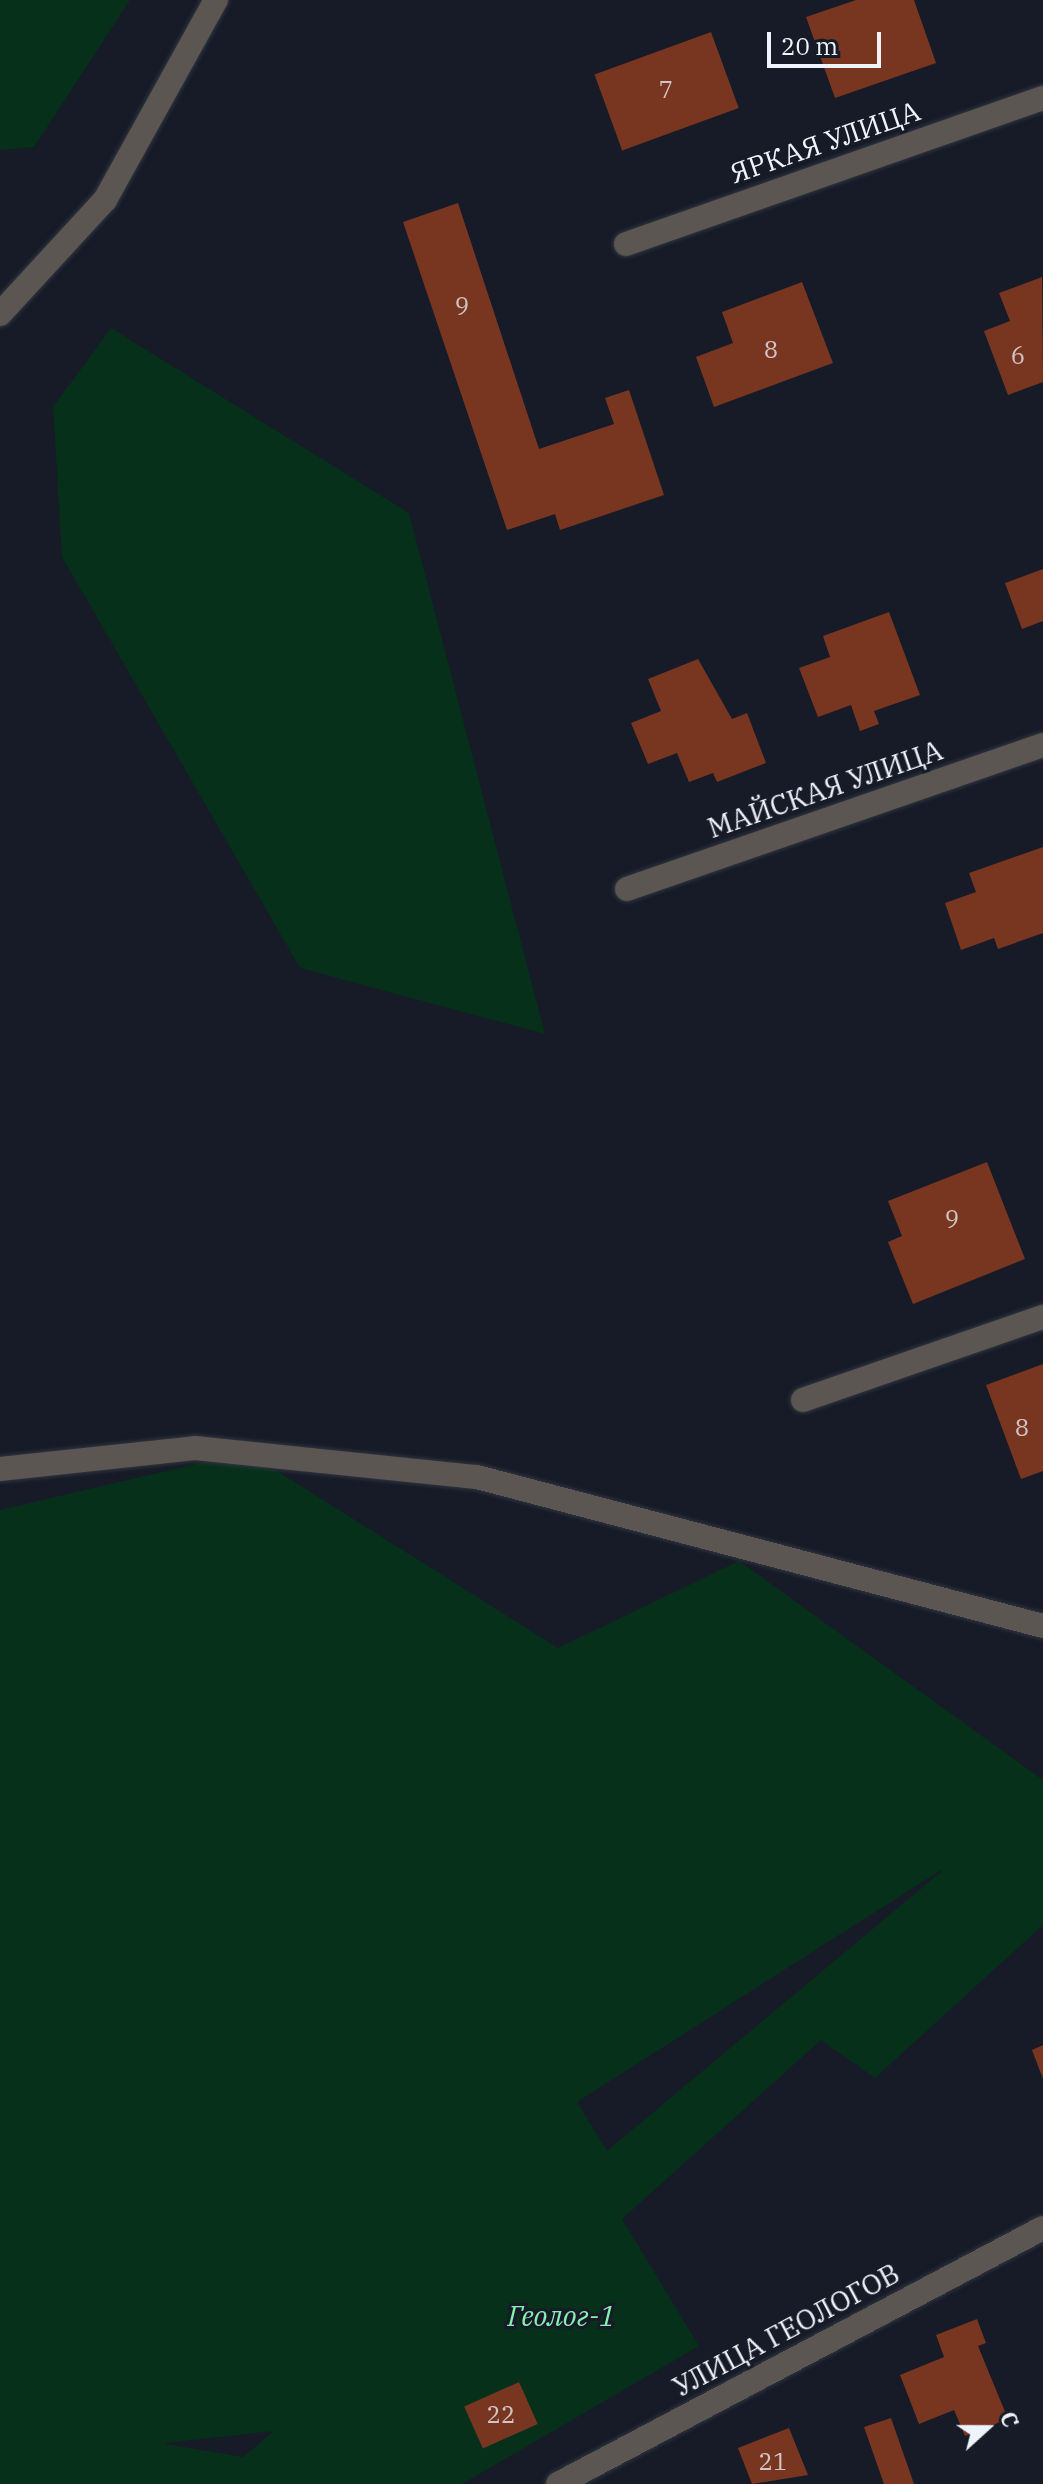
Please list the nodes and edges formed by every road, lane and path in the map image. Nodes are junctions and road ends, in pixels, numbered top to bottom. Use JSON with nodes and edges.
{"nodes":[{"id":1,"x":216,"y":0,"type":"edge"},
{"id":2,"x":1043,"y":98,"type":"edge"},
{"id":3,"x":626,"y":244,"type":"dead end"},
{"id":4,"x":0,"y":314,"type":"edge"},
{"id":5,"x":1043,"y":745,"type":"edge"},
{"id":6,"x":627,"y":889,"type":"dead end"},
{"id":7,"x":1043,"y":1317,"type":"edge"},
{"id":8,"x":803,"y":1400,"type":"dead end"},
{"id":9,"x":0,"y":1469,"type":"edge"},
{"id":10,"x":1043,"y":1626,"type":"edge"},
{"id":11,"x":1043,"y":2228,"type":"edge"},
{"id":12,"x":558,"y":2484,"type":"edge"}],
"edges":[{"from":1,"to":4,"type":"street"},
{"from":2,"to":3,"type":"street","name":"ЯРКАЯ УЛИЦА"},
{"from":5,"to":6,"type":"street","name":"МАЙСКАЯ УЛИЦА"},
{"from":7,"to":8,"type":"street"},
{"from":9,"to":10,"type":"street"},
{"from":11,"to":12,"type":"street","name":"УЛИЦА ГЕОЛОГОВ"}]}
